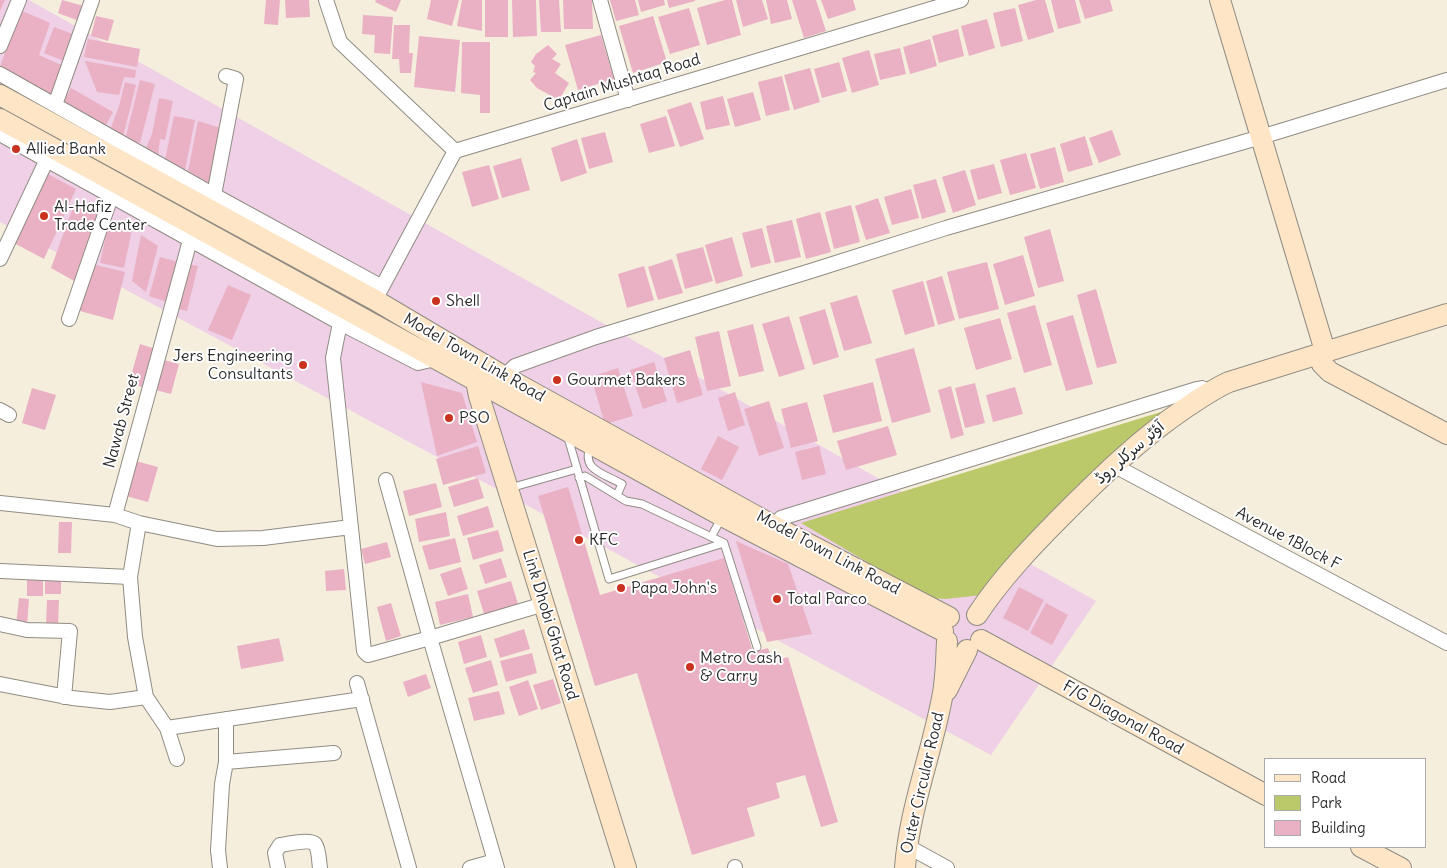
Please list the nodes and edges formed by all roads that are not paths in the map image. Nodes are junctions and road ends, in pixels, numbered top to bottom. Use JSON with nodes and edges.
{"nodes":[{"id":1,"x":19,"y":0,"type":"edge"},
{"id":2,"x":92,"y":0,"type":"edge"},
{"id":3,"x":326,"y":0,"type":"edge"},
{"id":4,"x":600,"y":0,"type":"edge"},
{"id":5,"x":961,"y":0,"type":"edge"},
{"id":6,"x":1220,"y":0,"type":"edge"},
{"id":7,"x":0,"y":46,"type":"edge"},
{"id":8,"x":0,"y":74,"type":"edge"},
{"id":9,"x":226,"y":76,"type":"dead end"},
{"id":10,"x":1447,"y":80,"type":"edge"},
{"id":11,"x":0,"y":95,"type":"edge"},
{"id":12,"x":628,"y":100,"type":"junction"},
{"id":13,"x":55,"y":105,"type":"junction"},
{"id":14,"x":0,"y":119,"type":"edge"},
{"id":15,"x":0,"y":134,"type":"edge"},
{"id":16,"x":1261,"y":137,"type":"junction"},
{"id":17,"x":455,"y":151,"type":"junction"},
{"id":18,"x":49,"y":154,"type":"junction"},
{"id":19,"x":214,"y":195,"type":"junction"},
{"id":20,"x":111,"y":197,"type":"junction"},
{"id":21,"x":192,"y":233,"type":"junction"},
{"id":22,"x":5,"y":236,"type":"edge"},
{"id":23,"x":0,"y":259,"type":"edge"},
{"id":24,"x":378,"y":294,"type":"junction"},
{"id":25,"x":1447,"y":314,"type":"edge"},
{"id":26,"x":344,"y":316,"type":"junction"},
{"id":27,"x":69,"y":319,"type":"dead end"},
{"id":28,"x":1322,"y":352,"type":"junction"},
{"id":29,"x":483,"y":374,"type":"junction"},
{"id":30,"x":502,"y":386,"type":"junction"},
{"id":31,"x":1209,"y":393,"type":"junction"},
{"id":32,"x":572,"y":434,"type":"junction"},
{"id":33,"x":1447,"y":434,"type":"edge"},
{"id":34,"x":591,"y":444,"type":"junction"},
{"id":35,"x":1113,"y":465,"type":"junction"},
{"id":36,"x":577,"y":469,"type":"junction"},
{"id":37,"x":579,"y":478,"type":"junction"},
{"id":38,"x":386,"y":480,"type":"dead end"},
{"id":39,"x":507,"y":488,"type":"junction"},
{"id":40,"x":617,"y":495,"type":"junction"},
{"id":41,"x":0,"y":503,"type":"edge"},
{"id":42,"x":115,"y":515,"type":"junction"},
{"id":43,"x":722,"y":516,"type":"junction"},
{"id":44,"x":139,"y":522,"type":"junction"},
{"id":45,"x":351,"y":526,"type":"junction"},
{"id":46,"x":776,"y":527,"type":"junction"},
{"id":47,"x":711,"y":537,"type":"junction"},
{"id":48,"x":724,"y":543,"type":"junction"},
{"id":49,"x":0,"y":571,"type":"edge"},
{"id":50,"x":130,"y":577,"type":"junction"},
{"id":51,"x":544,"y":604,"type":"junction"},
{"id":52,"x":977,"y":615,"type":"junction"},
{"id":53,"x":0,"y":624,"type":"edge"},
{"id":54,"x":947,"y":630,"type":"junction"},
{"id":55,"x":430,"y":638,"type":"junction"},
{"id":56,"x":1447,"y":643,"type":"edge"},
{"id":57,"x":974,"y":645,"type":"junction"},
{"id":58,"x":757,"y":647,"type":"dead end"},
{"id":59,"x":358,"y":683,"type":"dead end"},
{"id":60,"x":0,"y":684,"type":"edge"},
{"id":61,"x":64,"y":697,"type":"junction"},
{"id":62,"x":942,"y":697,"type":"junction"},
{"id":63,"x":146,"y":698,"type":"junction"},
{"id":64,"x":362,"y":699,"type":"junction"},
{"id":65,"x":226,"y":719,"type":"junction"},
{"id":66,"x":167,"y":728,"type":"junction"},
{"id":67,"x":334,"y":753,"type":"dead end"},
{"id":68,"x":177,"y":759,"type":"dead end"},
{"id":69,"x":226,"y":762,"type":"junction"},
{"id":70,"x":1264,"y":794,"type":"edge"},
{"id":71,"x":907,"y":846,"type":"junction"},
{"id":72,"x":1363,"y":848,"type":"edge"},
{"id":73,"x":496,"y":864,"type":"edge"},
{"id":74,"x":220,"y":868,"type":"edge"},
{"id":75,"x":278,"y":868,"type":"edge"},
{"id":76,"x":320,"y":868,"type":"edge"},
{"id":77,"x":408,"y":868,"type":"edge"},
{"id":78,"x":470,"y":868,"type":"edge"},
{"id":79,"x":626,"y":868,"type":"edge"},
{"id":80,"x":905,"y":868,"type":"edge"},
{"id":81,"x":947,"y":868,"type":"edge"},
{"id":82,"x":1400,"y":868,"type":"edge"}],
"edges":[{"from":1,"to":7,"type":"street"},
{"from":2,"to":13,"type":"street"},
{"from":3,"to":17,"type":"street"},
{"from":4,"to":12,"type":"street"},
{"from":5,"to":12,"type":"street","name":"Captain Mushtaq Road"},
{"from":6,"to":16,"type":"street"},
{"from":8,"to":13,"type":"street"},
{"from":9,"to":19,"type":"street"},
{"from":10,"to":16,"type":"street"},
{"from":11,"to":24,"type":"street","name":"Model Town Link Road"},
{"from":12,"to":17,"type":"street","name":"Captain Mushtaq Road"},
{"from":13,"to":19,"type":"street"},
{"from":14,"to":18,"type":"street","name":"Model Town Link Road"},
{"from":15,"to":18,"type":"street"},
{"from":16,"to":28,"type":"street"},
{"from":16,"to":30,"type":"street"},
{"from":17,"to":24,"type":"street"},
{"from":18,"to":20,"type":"street"},
{"from":18,"to":21,"type":"street","name":"Model Town Link Road"},
{"from":18,"to":22,"type":"street"},
{"from":19,"to":24,"type":"street"},
{"from":20,"to":21,"type":"street"},
{"from":20,"to":27,"type":"street"},
{"from":21,"to":26,"type":"street","name":"Model Town Link Road"},
{"from":21,"to":42,"type":"street","name":"Nawab Street"},
{"from":22,"to":23,"type":"street"},
{"from":24,"to":29,"type":"street","name":"Model Town Link Road"},
{"from":25,"to":28,"type":"street","name":"آؤٹر سرکلر روڈ"},
{"from":26,"to":29,"type":"street","name":"Model Town Link Road"},
{"from":26,"to":45,"type":"street"},
{"from":28,"to":31,"type":"street","name":"آؤٹر سرکلر روڈ"},
{"from":28,"to":33,"type":"street"},
{"from":29,"to":30,"type":"street","name":"Model Town Link Road"},
{"from":29,"to":39,"type":"street","name":"Link Dhobi Ghat Road"},
{"from":30,"to":32,"type":"street","name":"Model Town Link Road"},
{"from":30,"to":46,"type":"street","name":"Model Town Link Road"},
{"from":31,"to":35,"type":"street","name":"آؤٹر سرکلر روڈ"},
{"from":31,"to":46,"type":"street"},
{"from":32,"to":34,"type":"street","name":"Model Town Link Road"},
{"from":32,"to":36,"type":"lane"},
{"from":34,"to":40,"type":"lane"},
{"from":34,"to":43,"type":"street","name":"Model Town Link Road"},
{"from":35,"to":52,"type":"street","name":"آؤٹر سرکلر روڈ"},
{"from":35,"to":56,"type":"street","name":"Avenue 1Block F"},
{"from":36,"to":37,"type":"lane"},
{"from":36,"to":39,"type":"lane"},
{"from":37,"to":40,"type":"lane"},
{"from":37,"to":48,"type":"lane"},
{"from":38,"to":55,"type":"street"},
{"from":39,"to":51,"type":"street","name":"Link Dhobi Ghat Road"},
{"from":40,"to":47,"type":"lane"},
{"from":41,"to":42,"type":"street"},
{"from":42,"to":44,"type":"street"},
{"from":43,"to":47,"type":"lane"},
{"from":43,"to":54,"type":"street","name":"Model Town Link Road"},
{"from":44,"to":45,"type":"street"},
{"from":44,"to":50,"type":"street"},
{"from":45,"to":55,"type":"street"},
{"from":46,"to":54,"type":"street","name":"Model Town Link Road"},
{"from":47,"to":48,"type":"lane"},
{"from":48,"to":58,"type":"lane"},
{"from":49,"to":50,"type":"street"},
{"from":50,"to":63,"type":"street"},
{"from":51,"to":55,"type":"street"},
{"from":51,"to":79,"type":"street","name":"Link Dhobi Ghat Road"},
{"from":52,"to":54,"type":"street"},
{"from":52,"to":57,"type":"street"},
{"from":53,"to":61,"type":"street"},
{"from":54,"to":57,"type":"street"},
{"from":54,"to":62,"type":"street","name":"Outer Circular Road"},
{"from":55,"to":73,"type":"street"},
{"from":57,"to":62,"type":"street","name":"Outer Circular Road"},
{"from":57,"to":70,"type":"street","name":"F/G Diagonal Road"},
{"from":59,"to":64,"type":"street"},
{"from":60,"to":61,"type":"street"},
{"from":61,"to":63,"type":"street"},
{"from":62,"to":71,"type":"street","name":"Outer Circular Road"},
{"from":63,"to":66,"type":"street"},
{"from":64,"to":65,"type":"street"},
{"from":64,"to":77,"type":"street"},
{"from":65,"to":66,"type":"street"},
{"from":65,"to":69,"type":"street"},
{"from":66,"to":68,"type":"street"},
{"from":67,"to":69,"type":"street"},
{"from":69,"to":74,"type":"street"},
{"from":71,"to":80,"type":"street","name":"Outer Circular Road"},
{"from":71,"to":81,"type":"street"},
{"from":72,"to":82,"type":"street"},
{"from":73,"to":78,"type":"street"},
{"from":75,"to":76,"type":"street"}]}
